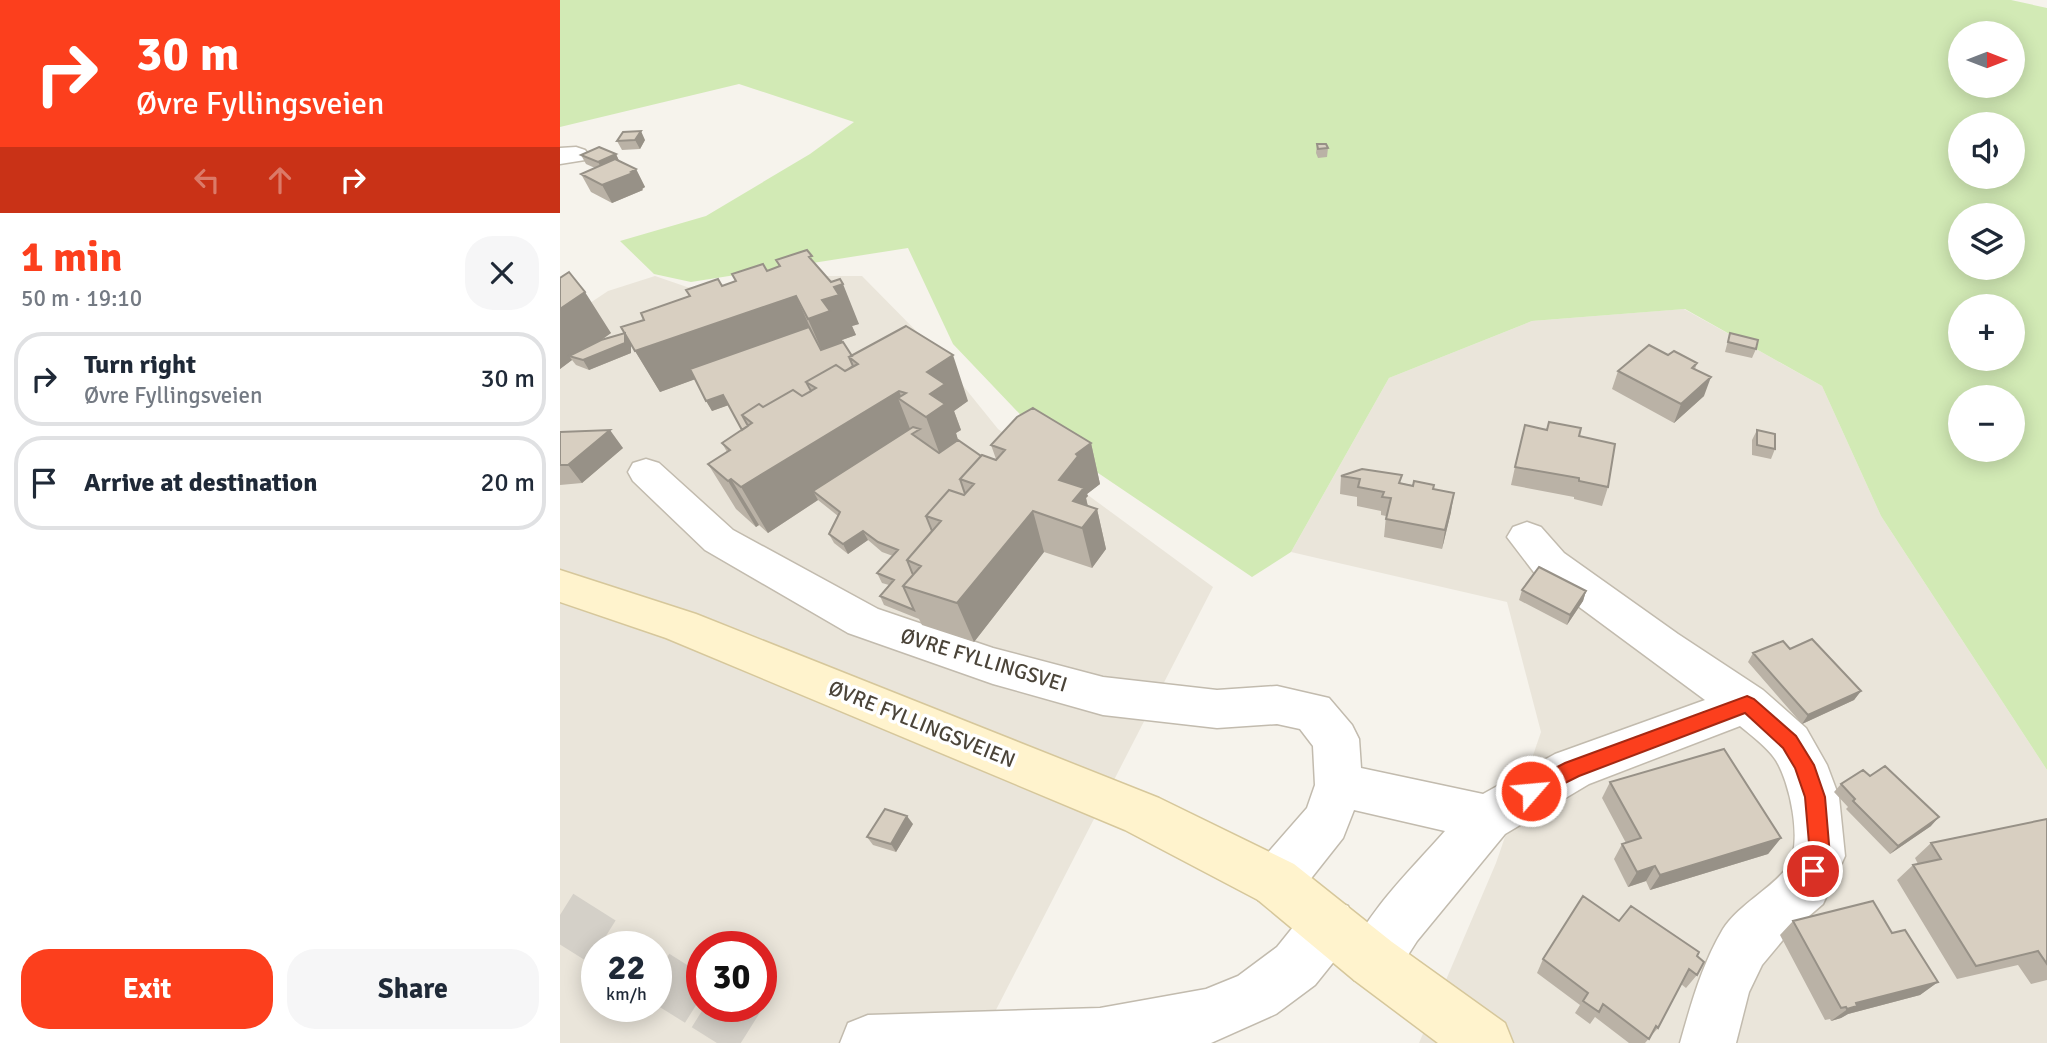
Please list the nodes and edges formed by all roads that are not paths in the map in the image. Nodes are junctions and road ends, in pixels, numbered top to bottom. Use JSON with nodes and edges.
{"nodes":[{"id":1,"x":646,"y":472,"type":"dead end"},
{"id":2,"x":1528,"y":537,"type":"dead end"},
{"id":3,"x":560,"y":586,"type":"edge"},
{"id":4,"x":1747,"y":704,"type":"junction"},
{"id":5,"x":1339,"y":785,"type":"junction"},
{"id":6,"x":1488,"y":818,"type":"junction"},
{"id":7,"x":1276,"y":882,"type":"junction"},
{"id":8,"x":1329,"y":925,"type":"junction"},
{"id":9,"x":1373,"y":961,"type":"junction"},
{"id":10,"x":868,"y":1043,"type":"edge"},
{"id":11,"x":1485,"y":1043,"type":"edge"},
{"id":12,"x":1708,"y":1043,"type":"edge"}],
"edges":[{"from":1,"to":5,"type":"street","name":"ØVRE FYLLINGSVEI"},
{"from":2,"to":4,"type":"street"},
{"from":3,"to":7,"type":"main road","name":"ØVRE FYLLINGSVEIEN"},
{"from":4,"to":6,"type":"street"},
{"from":4,"to":12,"type":"street"},
{"from":5,"to":6,"type":"street"},
{"from":5,"to":7,"type":"street"},
{"from":6,"to":9,"type":"street"},
{"from":7,"to":8,"type":"main road","name":"ØVRE FYLLINGSVEIEN"},
{"from":8,"to":9,"type":"main road","name":"ØVRE FYLLINGSVEIEN"},
{"from":8,"to":10,"type":"street"},
{"from":9,"to":11,"type":"main road","name":"ØVRE FYLLINGSVEIEN"}]}
